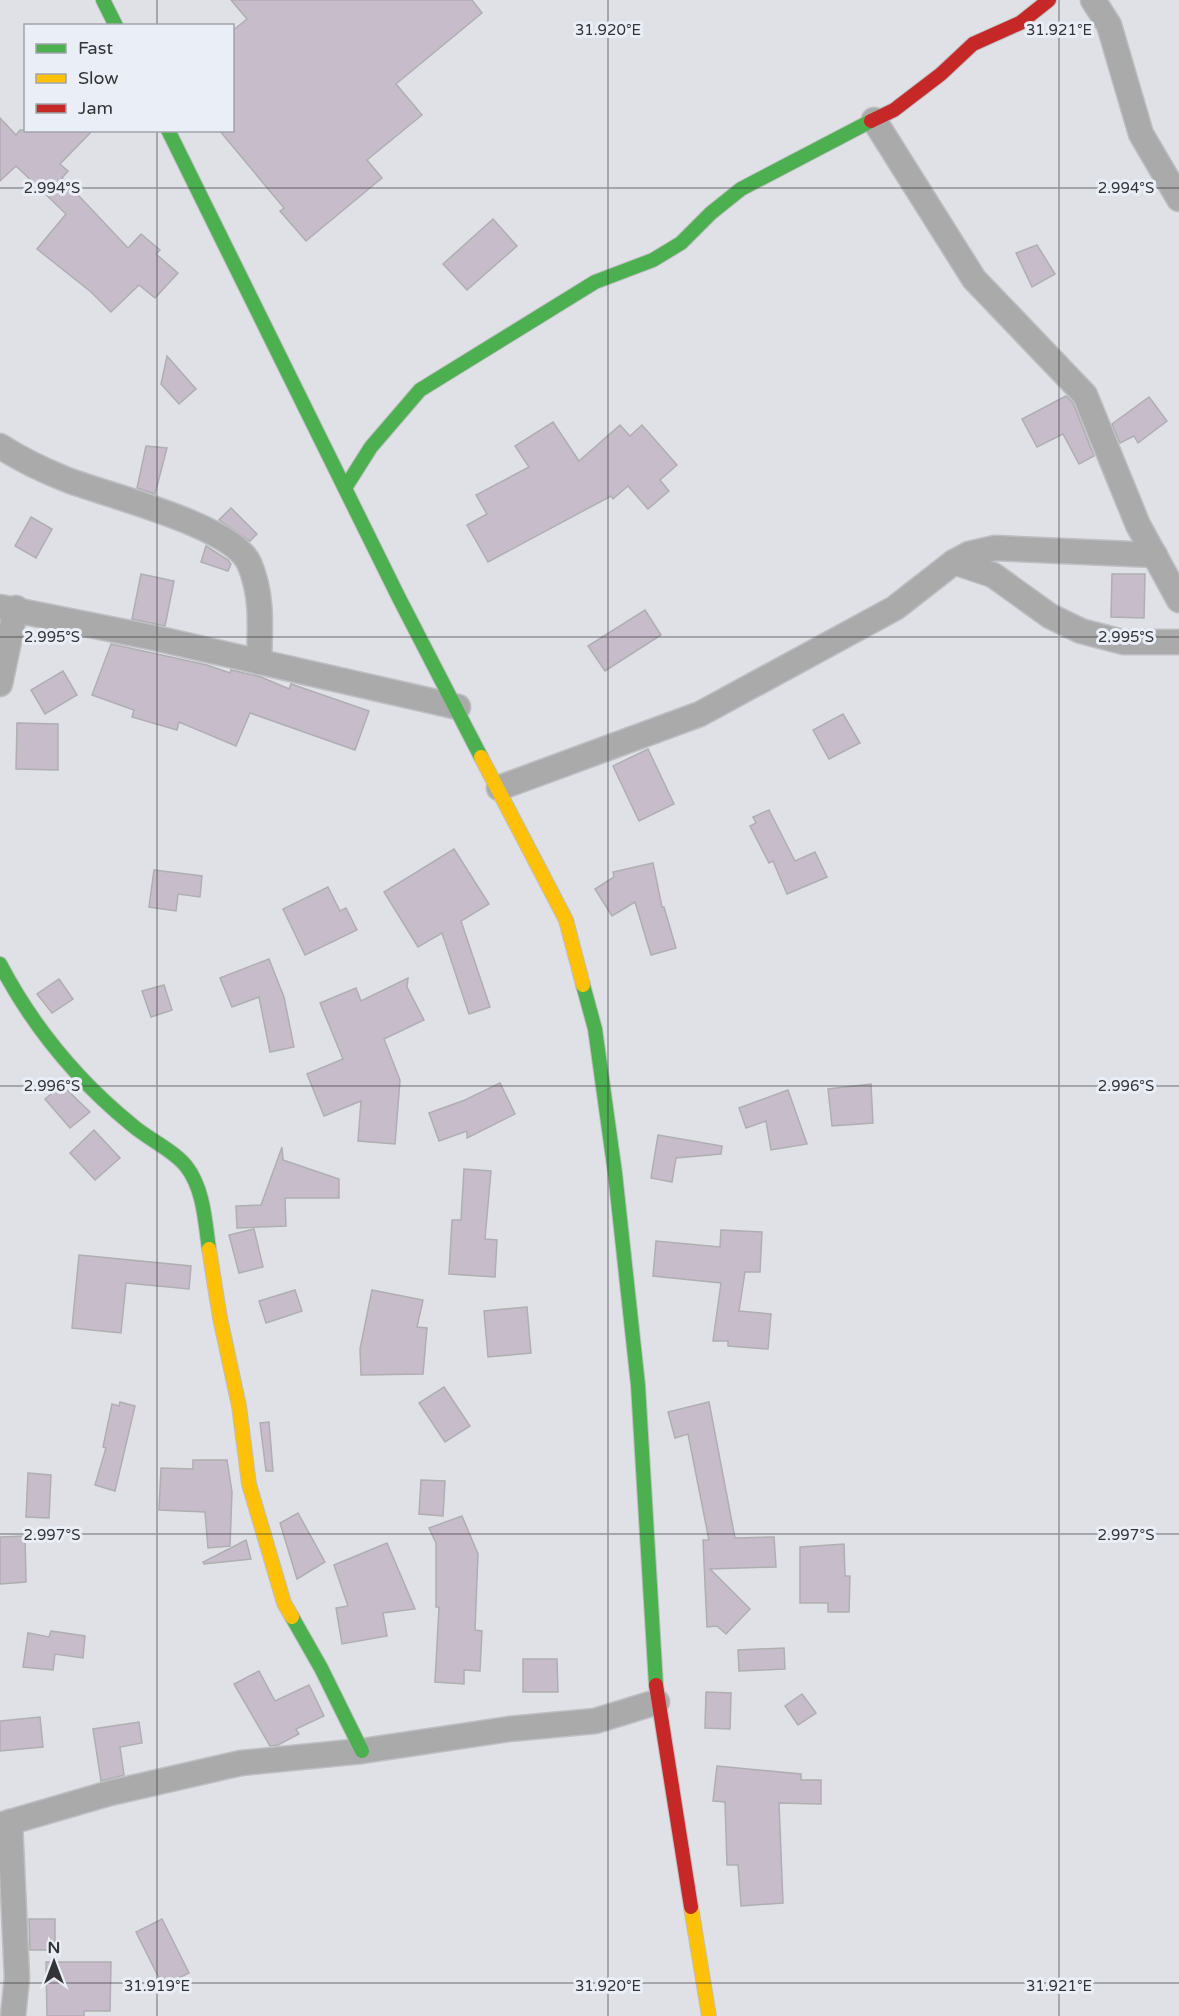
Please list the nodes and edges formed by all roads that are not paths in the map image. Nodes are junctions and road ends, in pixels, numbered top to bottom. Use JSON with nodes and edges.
{"nodes":[{"id":1,"x":103,"y":0,"type":"edge"},
{"id":2,"x":1049,"y":0,"type":"edge"},
{"id":3,"x":1093,"y":0,"type":"edge"},
{"id":4,"x":115,"y":24,"type":"edge"},
{"id":5,"x":874,"y":120,"type":"junction"},
{"id":6,"x":169,"y":132,"type":"edge"},
{"id":7,"x":1179,"y":199,"type":"edge"},
{"id":8,"x":0,"y":446,"type":"edge"},
{"id":9,"x":345,"y":488,"type":"junction"},
{"id":10,"x":1155,"y":555,"type":"junction"},
{"id":11,"x":954,"y":562,"type":"junction"},
{"id":12,"x":1179,"y":600,"type":"edge"},
{"id":13,"x":8,"y":607,"type":"edge"},
{"id":14,"x":1179,"y":642,"type":"edge"},
{"id":15,"x":259,"y":662,"type":"junction"},
{"id":16,"x":0,"y":684,"type":"edge"},
{"id":17,"x":458,"y":707,"type":"junction"},
{"id":18,"x":499,"y":789,"type":"junction"},
{"id":19,"x":0,"y":964,"type":"edge"},
{"id":20,"x":8,"y":997,"type":"edge"},
{"id":21,"x":657,"y":1702,"type":"junction"},
{"id":22,"x":362,"y":1752,"type":"junction"},
{"id":23,"x":5,"y":1824,"type":"edge"},
{"id":24,"x":13,"y":2016,"type":"edge"},
{"id":25,"x":709,"y":2016,"type":"edge"}],
"edges":[{"from":1,"to":4,"type":"street"},
{"from":2,"to":5,"type":"street"},
{"from":3,"to":7,"type":"street"},
{"from":5,"to":9,"type":"street"},
{"from":5,"to":10,"type":"street"},
{"from":6,"to":9,"type":"street"},
{"from":8,"to":15,"type":"street"},
{"from":9,"to":17,"type":"street"},
{"from":10,"to":11,"type":"street"},
{"from":10,"to":12,"type":"street"},
{"from":11,"to":14,"type":"street"},
{"from":11,"to":18,"type":"street"},
{"from":13,"to":15,"type":"street"},
{"from":13,"to":16,"type":"street"},
{"from":15,"to":17,"type":"street"},
{"from":17,"to":18,"type":"street"},
{"from":18,"to":21,"type":"street"},
{"from":19,"to":20,"type":"street"},
{"from":20,"to":22,"type":"street"},
{"from":21,"to":22,"type":"street"},
{"from":21,"to":25,"type":"street"},
{"from":22,"to":23,"type":"street"},
{"from":23,"to":24,"type":"street"}]}
